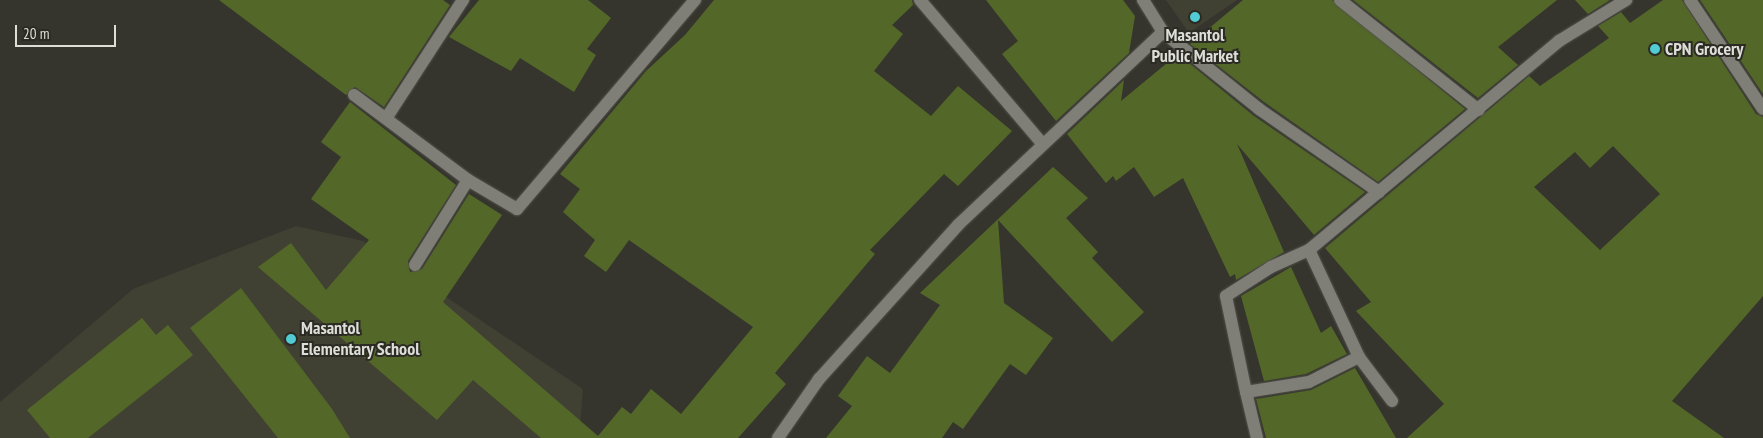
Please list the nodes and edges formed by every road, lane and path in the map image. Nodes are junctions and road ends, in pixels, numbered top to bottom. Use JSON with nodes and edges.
{"nodes":[{"id":1,"x":463,"y":0,"type":"edge"},
{"id":2,"x":695,"y":0,"type":"edge"},
{"id":3,"x":920,"y":0,"type":"edge"},
{"id":4,"x":1143,"y":0,"type":"edge"},
{"id":5,"x":1340,"y":0,"type":"edge"},
{"id":6,"x":1626,"y":0,"type":"edge"},
{"id":7,"x":1690,"y":0,"type":"edge"},
{"id":8,"x":1163,"y":32,"type":"junction"},
{"id":9,"x":354,"y":94,"type":"dead end"},
{"id":10,"x":1763,"y":109,"type":"edge"},
{"id":11,"x":1479,"y":110,"type":"junction"},
{"id":12,"x":387,"y":117,"type":"junction"},
{"id":13,"x":1041,"y":142,"type":"junction"},
{"id":14,"x":468,"y":180,"type":"junction"},
{"id":15,"x":1379,"y":192,"type":"junction"},
{"id":16,"x":1308,"y":250,"type":"junction"},
{"id":17,"x":415,"y":265,"type":"dead end"},
{"id":18,"x":1359,"y":357,"type":"junction"},
{"id":19,"x":1246,"y":392,"type":"junction"},
{"id":20,"x":1392,"y":401,"type":"dead end"},
{"id":21,"x":778,"y":438,"type":"edge"},
{"id":22,"x":1257,"y":438,"type":"edge"}],
"edges":[{"from":1,"to":12,"type":"street"},
{"from":2,"to":14,"type":"street"},
{"from":3,"to":13,"type":"street"},
{"from":4,"to":8,"type":"street"},
{"from":5,"to":11,"type":"street"},
{"from":6,"to":11,"type":"street"},
{"from":7,"to":10,"type":"street"},
{"from":8,"to":13,"type":"street"},
{"from":8,"to":15,"type":"street"},
{"from":9,"to":12,"type":"street"},
{"from":11,"to":15,"type":"street"},
{"from":12,"to":14,"type":"street"},
{"from":13,"to":21,"type":"street"},
{"from":14,"to":17,"type":"street"},
{"from":15,"to":16,"type":"street"},
{"from":16,"to":18,"type":"street"},
{"from":16,"to":19,"type":"street"},
{"from":18,"to":19,"type":"street"},
{"from":18,"to":20,"type":"street"},
{"from":19,"to":22,"type":"street"}]}
